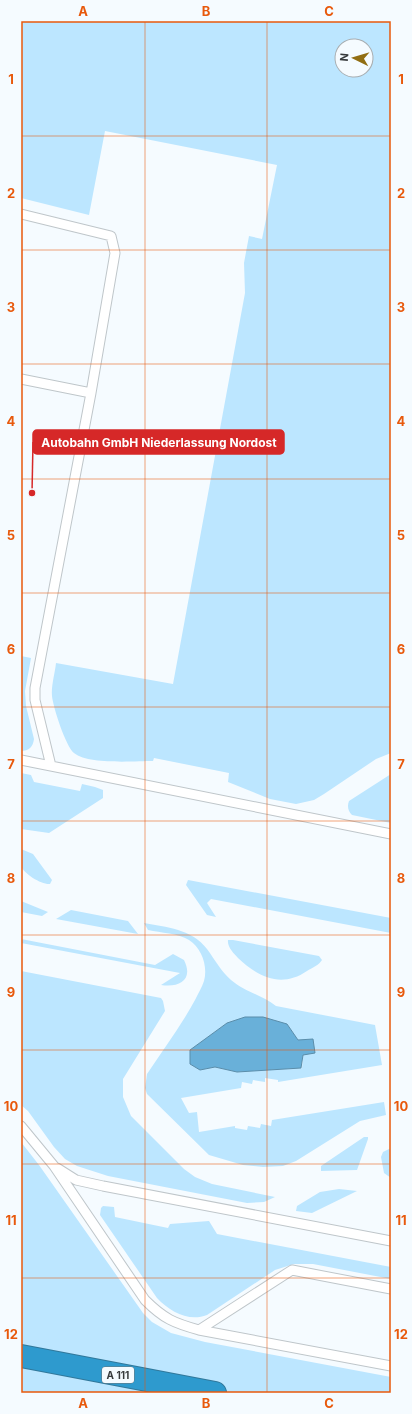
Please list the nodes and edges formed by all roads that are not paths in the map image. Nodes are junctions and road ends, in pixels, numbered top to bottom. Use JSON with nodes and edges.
{"nodes":[{"id":1,"x":21,"y":214,"type":"edge"},
{"id":2,"x":21,"y":380,"type":"edge"},
{"id":3,"x":90,"y":393,"type":"junction"},
{"id":4,"x":21,"y":760,"type":"edge"},
{"id":5,"x":51,"y":766,"type":"junction"},
{"id":6,"x":391,"y":834,"type":"edge"},
{"id":7,"x":21,"y":1126,"type":"edge"},
{"id":8,"x":54,"y":1166,"type":"junction"},
{"id":9,"x":391,"y":1241,"type":"edge"},
{"id":10,"x":391,"y":1289,"type":"edge"},
{"id":11,"x":199,"y":1330,"type":"junction"},
{"id":12,"x":21,"y":1356,"type":"edge"},
{"id":13,"x":391,"y":1366,"type":"edge"},
{"id":14,"x":215,"y":1393,"type":"edge"}],
"edges":[{"from":1,"to":3,"type":"lane"},
{"from":2,"to":3,"type":"lane"},
{"from":3,"to":5,"type":"lane"},
{"from":4,"to":5,"type":"lane"},
{"from":5,"to":6,"type":"lane"},
{"from":7,"to":8,"type":"lane"},
{"from":8,"to":9,"type":"lane"},
{"from":8,"to":11,"type":"lane"},
{"from":10,"to":11,"type":"lane"},
{"from":11,"to":13,"type":"lane"},
{"from":12,"to":14,"type":"highway","number":"A 111"}]}
